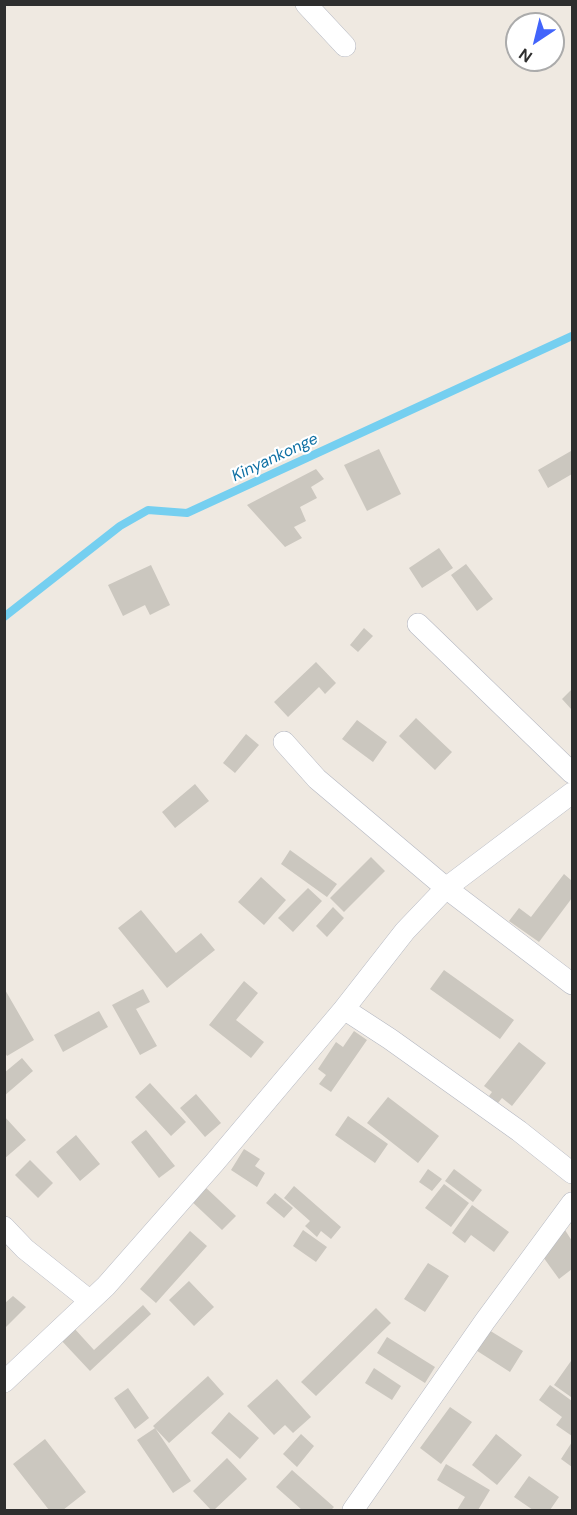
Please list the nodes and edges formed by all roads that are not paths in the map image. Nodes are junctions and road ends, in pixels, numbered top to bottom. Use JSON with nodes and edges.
{"nodes":[{"id":1,"x":306,"y":4,"type":"edge"},
{"id":2,"x":345,"y":46,"type":"dead end"},
{"id":3,"x":418,"y":624,"type":"dead end"},
{"id":4,"x":284,"y":742,"type":"dead end"},
{"id":5,"x":573,"y":773,"type":"edge"},
{"id":6,"x":573,"y":793,"type":"edge"},
{"id":7,"x":446,"y":888,"type":"junction"},
{"id":8,"x":573,"y":984,"type":"edge"},
{"id":9,"x":344,"y":1009,"type":"junction"},
{"id":10,"x":573,"y":1173,"type":"edge"},
{"id":11,"x":573,"y":1203,"type":"edge"},
{"id":12,"x":4,"y":1227,"type":"edge"},
{"id":13,"x":89,"y":1300,"type":"junction"},
{"id":14,"x":4,"y":1382,"type":"edge"},
{"id":15,"x":353,"y":1510,"type":"edge"}],
"edges":[{"from":1,"to":2,"type":"street"},
{"from":3,"to":5,"type":"street"},
{"from":4,"to":7,"type":"street"},
{"from":6,"to":7,"type":"street"},
{"from":7,"to":8,"type":"street"},
{"from":7,"to":9,"type":"street"},
{"from":9,"to":10,"type":"street"},
{"from":9,"to":13,"type":"street"},
{"from":11,"to":15,"type":"street"},
{"from":12,"to":13,"type":"street"},
{"from":13,"to":14,"type":"street"}]}
